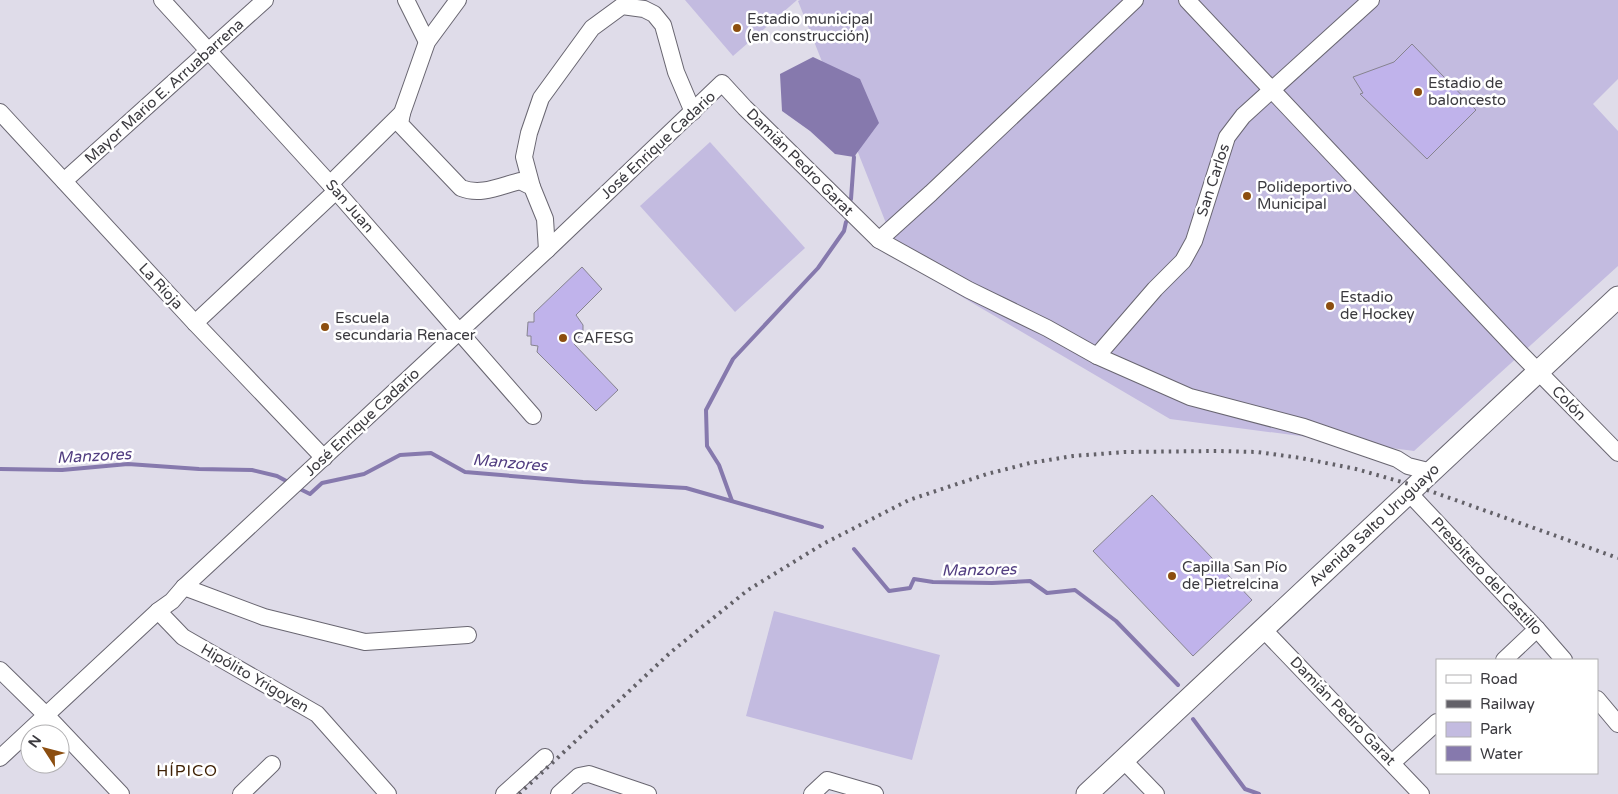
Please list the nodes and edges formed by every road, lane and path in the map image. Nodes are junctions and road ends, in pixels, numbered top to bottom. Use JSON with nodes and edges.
{"nodes":[{"id":1,"x":162,"y":0,"type":"edge"},
{"id":2,"x":265,"y":0,"type":"edge"},
{"id":3,"x":406,"y":0,"type":"edge"},
{"id":4,"x":458,"y":0,"type":"edge"},
{"id":5,"x":1136,"y":0,"type":"edge"},
{"id":6,"x":1187,"y":0,"type":"edge"},
{"id":7,"x":1371,"y":0,"type":"edge"},
{"id":8,"x":427,"y":42,"type":"junction"},
{"id":9,"x":209,"y":50,"type":"junction"},
{"id":10,"x":722,"y":83,"type":"joint"},
{"id":11,"x":1272,"y":91,"type":"junction"},
{"id":12,"x":0,"y":112,"type":"edge"},
{"id":13,"x":693,"y":112,"type":"junction"},
{"id":14,"x":402,"y":113,"type":"junction"},
{"id":15,"x":64,"y":181,"type":"junction"},
{"id":16,"x":532,"y":187,"type":"junction"},
{"id":17,"x":333,"y":188,"type":"junction"},
{"id":18,"x":879,"y":240,"type":"junction"},
{"id":19,"x":547,"y":250,"type":"junction"},
{"id":20,"x":1618,"y":297,"type":"edge"},
{"id":21,"x":195,"y":323,"type":"junction"},
{"id":22,"x":459,"y":331,"type":"junction"},
{"id":23,"x":1097,"y":356,"type":"junction"},
{"id":24,"x":1538,"y":371,"type":"junction"},
{"id":25,"x":533,"y":416,"type":"dead end"},
{"id":26,"x":1618,"y":453,"type":"edge"},
{"id":27,"x":324,"y":458,"type":"junction"},
{"id":28,"x":1432,"y":472,"type":"junction"},
{"id":29,"x":1409,"y":493,"type":"junction"},
{"id":30,"x":184,"y":587,"type":"junction"},
{"id":31,"x":158,"y":611,"type":"junction"},
{"id":32,"x":1263,"y":629,"type":"junction"},
{"id":33,"x":1537,"y":629,"type":"junction"},
{"id":34,"x":468,"y":635,"type":"dead end"},
{"id":35,"x":1505,"y":659,"type":"edge"},
{"id":36,"x":1563,"y":659,"type":"edge"},
{"id":37,"x":0,"y":670,"type":"edge"},
{"id":38,"x":1598,"y":700,"type":"edge"},
{"id":39,"x":46,"y":715,"type":"junction"},
{"id":40,"x":1436,"y":723,"type":"edge"},
{"id":41,"x":1618,"y":724,"type":"edge"},
{"id":42,"x":545,"y":757,"type":"dead end"},
{"id":43,"x":0,"y":758,"type":"edge"},
{"id":44,"x":1123,"y":760,"type":"junction"},
{"id":45,"x":1392,"y":762,"type":"junction"},
{"id":46,"x":272,"y":764,"type":"dead end"},
{"id":47,"x":121,"y":794,"type":"edge"},
{"id":48,"x":241,"y":794,"type":"edge"},
{"id":49,"x":388,"y":794,"type":"edge"},
{"id":50,"x":504,"y":794,"type":"edge"},
{"id":51,"x":559,"y":794,"type":"edge"},
{"id":52,"x":648,"y":794,"type":"edge"},
{"id":53,"x":812,"y":794,"type":"edge"},
{"id":54,"x":875,"y":794,"type":"edge"},
{"id":55,"x":1086,"y":794,"type":"edge"},
{"id":56,"x":1156,"y":794,"type":"edge"},
{"id":57,"x":1421,"y":794,"type":"edge"}],
"edges":[{"from":1,"to":9,"type":"street","name":"San Juan"},
{"from":2,"to":9,"type":"street","name":"Mayor Mario E. Arruabarrena"},
{"from":3,"to":8,"type":"street"},
{"from":4,"to":8,"type":"street"},
{"from":5,"to":18,"type":"street"},
{"from":6,"to":11,"type":"street","name":"Colón"},
{"from":7,"to":11,"type":"street","name":"San Carlos"},
{"from":8,"to":14,"type":"street"},
{"from":9,"to":15,"type":"street","name":"Mayor Mario E. Arruabarrena"},
{"from":9,"to":17,"type":"street","name":"San Juan"},
{"from":10,"to":13,"type":"street","name":"José Enrique Cadario"},
{"from":10,"to":18,"type":"street","name":"Damián Pedro Garat"},
{"from":11,"to":23,"type":"street","name":"San Carlos"},
{"from":11,"to":24,"type":"street","name":"Colón"},
{"from":12,"to":15,"type":"street","name":"La Rioja"},
{"from":13,"to":16,"type":"street"},
{"from":13,"to":19,"type":"street","name":"José Enrique Cadario"},
{"from":14,"to":16,"type":"street"},
{"from":14,"to":17,"type":"street"},
{"from":15,"to":21,"type":"street","name":"La Rioja"},
{"from":16,"to":19,"type":"street"},
{"from":17,"to":21,"type":"street"},
{"from":17,"to":22,"type":"street","name":"San Juan"},
{"from":18,"to":23,"type":"street","name":"Damián Pedro Garat"},
{"from":19,"to":22,"type":"street","name":"José Enrique Cadario"},
{"from":20,"to":24,"type":"main road","name":"Avenida Salto Uruguayo"},
{"from":21,"to":27,"type":"street","name":"La Rioja"},
{"from":22,"to":25,"type":"street","name":"San Juan"},
{"from":22,"to":27,"type":"street","name":"José Enrique Cadario"},
{"from":23,"to":28,"type":"street","name":"Damián Pedro Garat"},
{"from":24,"to":26,"type":"street","name":"Colón"},
{"from":24,"to":28,"type":"main road","name":"Avenida Salto Uruguayo"},
{"from":27,"to":30,"type":"street","name":"José Enrique Cadario"},
{"from":28,"to":29,"type":"main road","name":"Avenida Salto Uruguayo"},
{"from":29,"to":32,"type":"main road","name":"Avenida Salto Uruguayo"},
{"from":29,"to":33,"type":"street","name":"Presbítero del Castillo"},
{"from":30,"to":31,"type":"street","name":"José Enrique Cadario"},
{"from":30,"to":34,"type":"street"},
{"from":31,"to":39,"type":"street","name":"José Enrique Cadario"},
{"from":31,"to":49,"type":"street","name":"Hipólito Yrigoyen"},
{"from":32,"to":44,"type":"main road","name":"Avenida Salto Uruguayo"},
{"from":32,"to":45,"type":"street","name":"Damián Pedro Garat"},
{"from":33,"to":35,"type":"street"},
{"from":33,"to":36,"type":"street","name":"Presbítero del Castillo"},
{"from":37,"to":39,"type":"street"},
{"from":38,"to":41,"type":"street"},
{"from":39,"to":43,"type":"street","name":"José Enrique Cadario"},
{"from":39,"to":47,"type":"street"},
{"from":40,"to":45,"type":"street"},
{"from":42,"to":50,"type":"street"},
{"from":44,"to":55,"type":"main road","name":"Avenida Salto Uruguayo"},
{"from":44,"to":56,"type":"street"},
{"from":45,"to":57,"type":"street","name":"Damián Pedro Garat"},
{"from":46,"to":48,"type":"street"},
{"from":51,"to":52,"type":"street"},
{"from":53,"to":54,"type":"street"}]}
